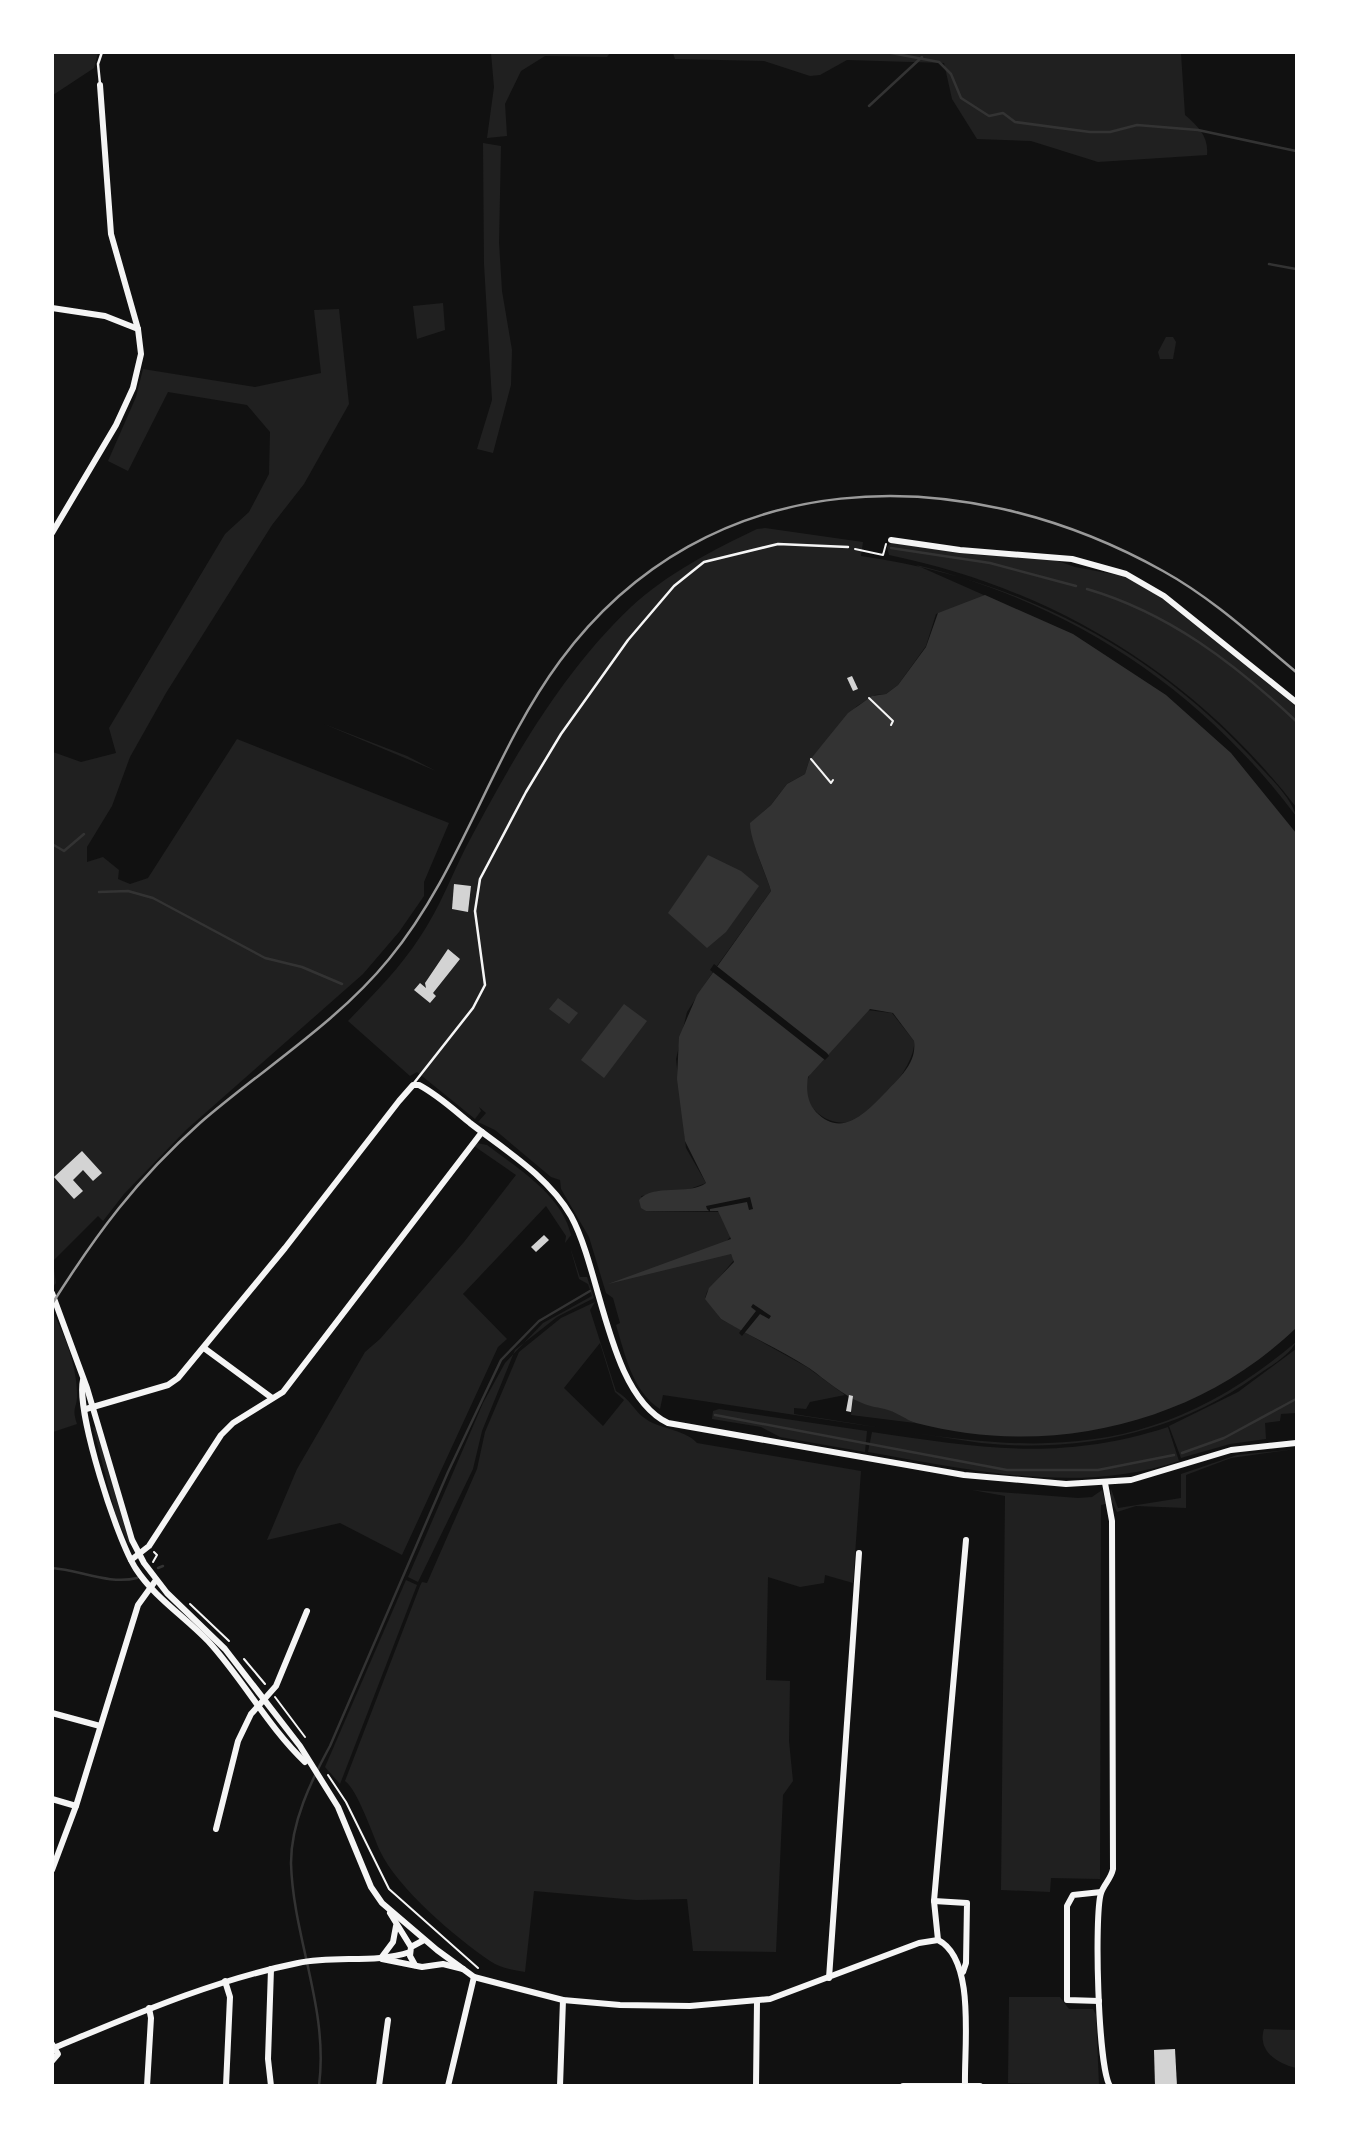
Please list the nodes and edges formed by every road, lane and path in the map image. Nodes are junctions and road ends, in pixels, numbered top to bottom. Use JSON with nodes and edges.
{"nodes":[{"id":1,"x":102,"y":52,"type":"edge"},
{"id":2,"x":100,"y":85,"type":"joint"},
{"id":3,"x":52,"y":307,"type":"edge"},
{"id":4,"x":138,"y":329,"type":"junction"},
{"id":5,"x":52,"y":533,"type":"edge"},
{"id":6,"x":891,"y":540,"type":"dead end"},
{"id":7,"x":848,"y":547,"type":"joint"},
{"id":8,"x":883,"y":555,"type":"dead end"},
{"id":9,"x":869,"y":698,"type":"dead end"},
{"id":10,"x":1297,"y":702,"type":"edge"},
{"id":11,"x":891,"y":725,"type":"dead end"},
{"id":12,"x":811,"y":759,"type":"dead end"},
{"id":13,"x":834,"y":780,"type":"dead end"},
{"id":14,"x":413,"y":1085,"type":"junction"},
{"id":15,"x":482,"y":1132,"type":"junction"},
{"id":16,"x":52,"y":1293,"type":"edge"},
{"id":17,"x":204,"y":1348,"type":"junction"},
{"id":18,"x":272,"y":1398,"type":"junction"},
{"id":19,"x":90,"y":1408,"type":"junction"},
{"id":20,"x":1297,"y":1443,"type":"edge"},
{"id":21,"x":1105,"y":1483,"type":"junction"},
{"id":22,"x":966,"y":1540,"type":"dead end"},
{"id":23,"x":859,"y":1553,"type":"dead end"},
{"id":24,"x":138,"y":1554,"type":"junction"},
{"id":25,"x":131,"y":1560,"type":"junction"},
{"id":26,"x":156,"y":1580,"type":"junction"},
{"id":27,"x":150,"y":1588,"type":"junction"},
{"id":28,"x":307,"y":1611,"type":"dead end"},
{"id":29,"x":264,"y":1697,"type":"junction"},
{"id":30,"x":259,"y":1706,"type":"junction"},
{"id":31,"x":52,"y":1713,"type":"edge"},
{"id":32,"x":100,"y":1726,"type":"junction"},
{"id":33,"x":311,"y":1768,"type":"junction"},
{"id":34,"x":325,"y":1771,"type":"dead end"},
{"id":35,"x":52,"y":1799,"type":"edge"},
{"id":36,"x":76,"y":1806,"type":"junction"},
{"id":37,"x":216,"y":1829,"type":"dead end"},
{"id":38,"x":52,"y":1870,"type":"edge"},
{"id":39,"x":1101,"y":1892,"type":"junction"},
{"id":40,"x":934,"y":1901,"type":"junction"},
{"id":41,"x":390,"y":1911,"type":"junction"},
{"id":42,"x":397,"y":1925,"type":"junction"},
{"id":43,"x":424,"y":1940,"type":"junction"},
{"id":44,"x":938,"y":1940,"type":"junction"},
{"id":45,"x":410,"y":1950,"type":"junction"},
{"id":46,"x":437,"y":1950,"type":"junction"},
{"id":47,"x":381,"y":1958,"type":"junction"},
{"id":48,"x":415,"y":1965,"type":"junction"},
{"id":49,"x":431,"y":1965,"type":"junction"},
{"id":50,"x":479,"y":1968,"type":"dead end"},
{"id":51,"x":271,"y":1969,"type":"junction"},
{"id":52,"x":465,"y":1970,"type":"junction"},
{"id":53,"x":963,"y":1972,"type":"junction"},
{"id":54,"x":474,"y":1977,"type":"junction"},
{"id":55,"x":829,"y":1978,"type":"junction"},
{"id":56,"x":225,"y":1981,"type":"junction"},
{"id":57,"x":563,"y":2000,"type":"junction"},
{"id":58,"x":1100,"y":2001,"type":"junction"},
{"id":59,"x":757,"y":2002,"type":"junction"},
{"id":60,"x":149,"y":2008,"type":"junction"},
{"id":61,"x":388,"y":2020,"type":"dead end"},
{"id":62,"x":54,"y":2045,"type":"edge"},
{"id":63,"x":53,"y":2061,"type":"edge"},
{"id":64,"x":52,"y":2068,"type":"edge"},
{"id":65,"x":965,"y":2084,"type":"junction"},
{"id":66,"x":147,"y":2085,"type":"edge"},
{"id":67,"x":226,"y":2085,"type":"edge"},
{"id":68,"x":271,"y":2085,"type":"edge"},
{"id":69,"x":379,"y":2085,"type":"edge"},
{"id":70,"x":448,"y":2085,"type":"edge"},
{"id":71,"x":560,"y":2085,"type":"edge"},
{"id":72,"x":756,"y":2085,"type":"edge"},
{"id":73,"x":903,"y":2085,"type":"edge"},
{"id":74,"x":980,"y":2085,"type":"edge"},
{"id":75,"x":1110,"y":2085,"type":"edge"}],
"edges":[{"from":1,"to":2,"type":"lane"},
{"from":2,"to":4,"type":"street"},
{"from":3,"to":4,"type":"street"},
{"from":4,"to":5,"type":"street"},
{"from":6,"to":10,"type":"street"},
{"from":7,"to":8,"type":"path"},
{"from":7,"to":14,"type":"lane"},
{"from":9,"to":11,"type":"path"},
{"from":12,"to":13,"type":"path"},
{"from":14,"to":15,"type":"street"},
{"from":14,"to":17,"type":"street"},
{"from":15,"to":18,"type":"street"},
{"from":15,"to":21,"type":"street"},
{"from":16,"to":19,"type":"street"},
{"from":17,"to":18,"type":"street"},
{"from":17,"to":19,"type":"street"},
{"from":18,"to":24,"type":"street"},
{"from":19,"to":24,"type":"street"},
{"from":19,"to":25,"type":"street"},
{"from":20,"to":21,"type":"street"},
{"from":21,"to":39,"type":"street"},
{"from":22,"to":40,"type":"street"},
{"from":23,"to":55,"type":"street"},
{"from":24,"to":25,"type":"street"},
{"from":24,"to":26,"type":"street"},
{"from":25,"to":27,"type":"street"},
{"from":26,"to":27,"type":"street"},
{"from":26,"to":29,"type":"street"},
{"from":27,"to":30,"type":"street"},
{"from":27,"to":32,"type":"street"},
{"from":28,"to":29,"type":"street"},
{"from":29,"to":30,"type":"street"},
{"from":29,"to":33,"type":"street"},
{"from":30,"to":33,"type":"street"},
{"from":30,"to":37,"type":"street"},
{"from":31,"to":32,"type":"street"},
{"from":32,"to":36,"type":"street"},
{"from":33,"to":41,"type":"street"},
{"from":34,"to":50,"type":"path"},
{"from":35,"to":36,"type":"street"},
{"from":36,"to":38,"type":"street"},
{"from":39,"to":58,"type":"street"},
{"from":39,"to":58,"type":"street"},
{"from":40,"to":44,"type":"street"},
{"from":40,"to":53,"type":"street"},
{"from":41,"to":42,"type":"street"},
{"from":41,"to":43,"type":"street"},
{"from":42,"to":45,"type":"street"},
{"from":42,"to":47,"type":"street"},
{"from":43,"to":45,"type":"street"},
{"from":43,"to":46,"type":"street"},
{"from":44,"to":53,"type":"street"},
{"from":44,"to":55,"type":"street"},
{"from":45,"to":47,"type":"street"},
{"from":45,"to":48,"type":"street"},
{"from":46,"to":49,"type":"street"},
{"from":46,"to":52,"type":"street"},
{"from":47,"to":48,"type":"street"},
{"from":47,"to":51,"type":"street"},
{"from":48,"to":49,"type":"street"},
{"from":49,"to":52,"type":"street"},
{"from":51,"to":56,"type":"street"},
{"from":51,"to":68,"type":"street"},
{"from":52,"to":54,"type":"street"},
{"from":53,"to":65,"type":"street"},
{"from":54,"to":57,"type":"street"},
{"from":54,"to":70,"type":"street"},
{"from":55,"to":59,"type":"street"},
{"from":56,"to":60,"type":"street"},
{"from":56,"to":67,"type":"street"},
{"from":57,"to":59,"type":"street"},
{"from":57,"to":71,"type":"street"},
{"from":58,"to":75,"type":"street"},
{"from":59,"to":72,"type":"street"},
{"from":60,"to":62,"type":"street"},
{"from":60,"to":66,"type":"street"},
{"from":61,"to":69,"type":"street"},
{"from":62,"to":63,"type":"street"},
{"from":63,"to":64,"type":"street"},
{"from":65,"to":73,"type":"street"},
{"from":65,"to":74,"type":"street"}]}
